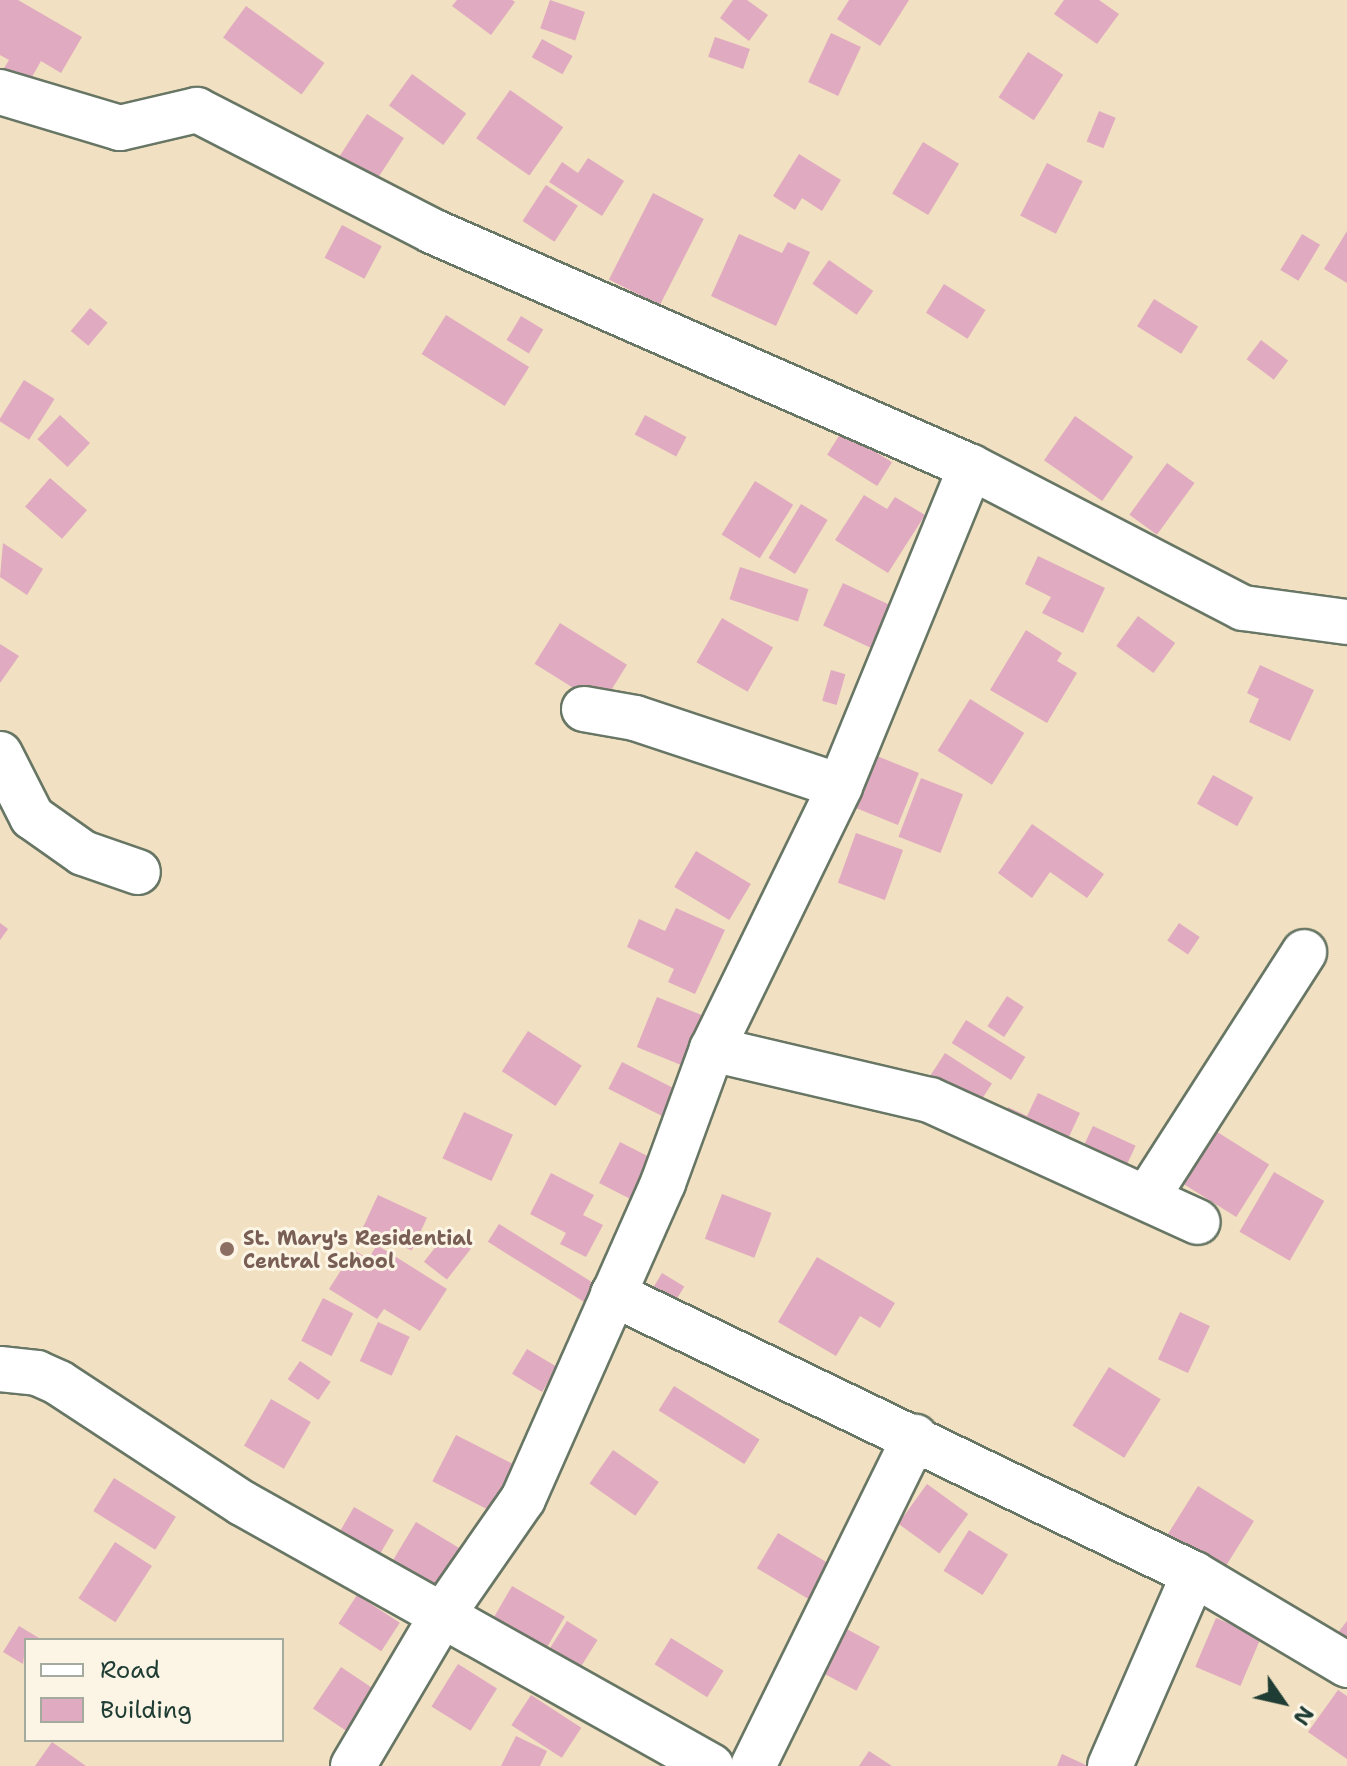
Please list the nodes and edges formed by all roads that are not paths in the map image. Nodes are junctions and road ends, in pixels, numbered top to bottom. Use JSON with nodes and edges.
{"nodes":[{"id":1,"x":0,"y":92,"type":"edge"},
{"id":2,"x":971,"y":467,"type":"junction"},
{"id":3,"x":1347,"y":622,"type":"edge"},
{"id":4,"x":584,"y":709,"type":"dead end"},
{"id":5,"x":0,"y":754,"type":"edge"},
{"id":6,"x":840,"y":786,"type":"junction"},
{"id":7,"x":138,"y":872,"type":"dead end"},
{"id":8,"x":1304,"y":952,"type":"dead end"},
{"id":9,"x":712,"y":1049,"type":"junction"},
{"id":10,"x":1147,"y":1197,"type":"junction"},
{"id":11,"x":1198,"y":1222,"type":"dead end"},
{"id":12,"x":613,"y":1294,"type":"junction"},
{"id":13,"x":0,"y":1369,"type":"edge"},
{"id":14,"x":915,"y":1437,"type":"junction"},
{"id":15,"x":1194,"y":1574,"type":"junction"},
{"id":16,"x":443,"y":1614,"type":"junction"},
{"id":17,"x":1347,"y":1665,"type":"edge"},
{"id":18,"x":353,"y":1766,"type":"edge"},
{"id":19,"x":711,"y":1766,"type":"edge"},
{"id":20,"x":753,"y":1766,"type":"edge"},
{"id":21,"x":1110,"y":1766,"type":"edge"}],
"edges":[{"from":1,"to":2,"type":"street"},
{"from":2,"to":3,"type":"street"},
{"from":2,"to":6,"type":"street"},
{"from":4,"to":6,"type":"street"},
{"from":5,"to":7,"type":"street"},
{"from":6,"to":9,"type":"street"},
{"from":8,"to":10,"type":"street"},
{"from":9,"to":10,"type":"street"},
{"from":9,"to":12,"type":"street"},
{"from":10,"to":11,"type":"street"},
{"from":12,"to":14,"type":"street"},
{"from":12,"to":16,"type":"street"},
{"from":13,"to":16,"type":"street"},
{"from":14,"to":15,"type":"street"},
{"from":14,"to":20,"type":"street"},
{"from":15,"to":17,"type":"street"},
{"from":15,"to":21,"type":"street"},
{"from":16,"to":18,"type":"street"},
{"from":16,"to":19,"type":"street"}]}
